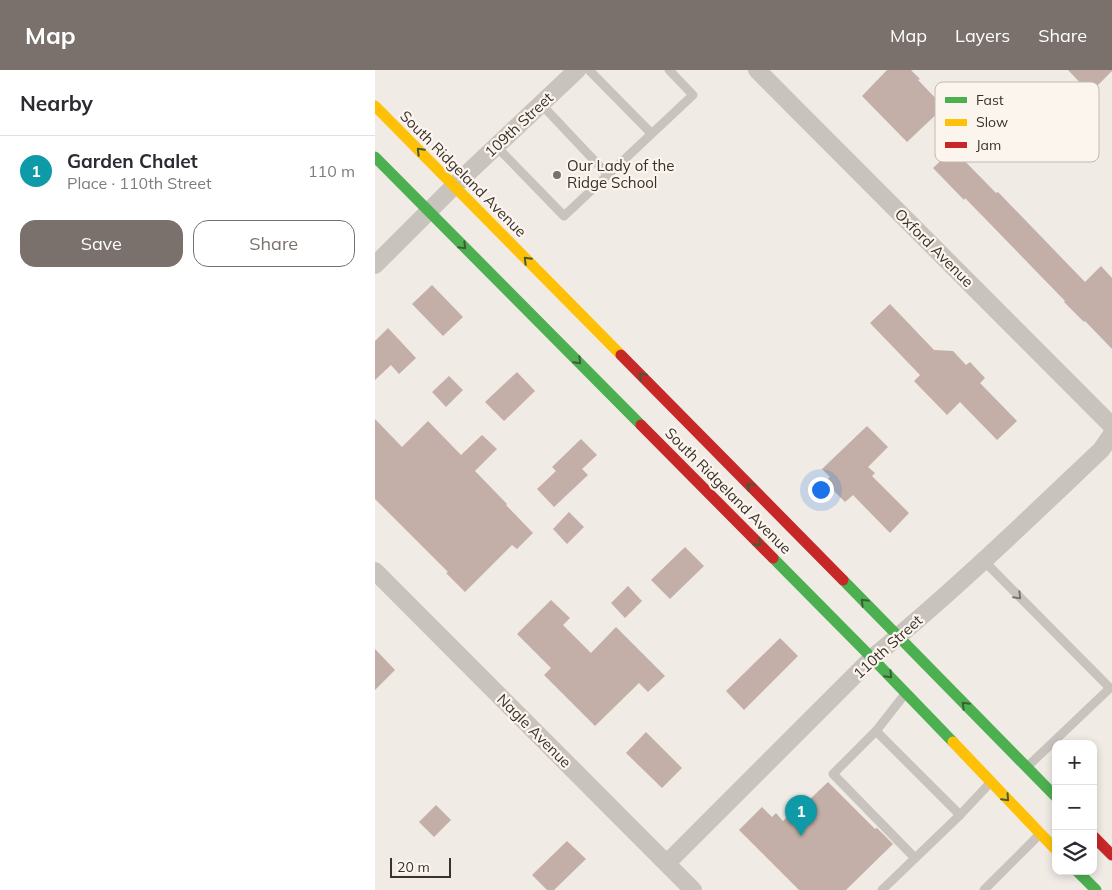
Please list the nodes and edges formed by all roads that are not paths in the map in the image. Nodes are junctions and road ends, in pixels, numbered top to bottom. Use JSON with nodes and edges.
{"nodes":[{"id":1,"x":577,"y":70,"type":"edge"},
{"id":2,"x":589,"y":70,"type":"edge"},
{"id":3,"x":669,"y":70,"type":"edge"},
{"id":4,"x":757,"y":70,"type":"edge"},
{"id":5,"x":541,"y":104,"type":"junction"},
{"id":6,"x":375,"y":106,"type":"edge"},
{"id":7,"x":651,"y":134,"type":"junction"},
{"id":8,"x":496,"y":146,"type":"junction"},
{"id":9,"x":375,"y":157,"type":"edge"},
{"id":10,"x":607,"y":174,"type":"junction"},
{"id":11,"x":454,"y":186,"type":"junction"},
{"id":12,"x":429,"y":211,"type":"junction"},
{"id":13,"x":375,"y":265,"type":"edge"},
{"id":14,"x":1112,"y":426,"type":"edge"},
{"id":15,"x":1112,"y":434,"type":"edge"},
{"id":16,"x":984,"y":562,"type":"junction"},
{"id":17,"x":375,"y":571,"type":"edge"},
{"id":18,"x":898,"y":637,"type":"junction"},
{"id":19,"x":872,"y":658,"type":"junction"},
{"id":20,"x":905,"y":693,"type":"junction"},
{"id":21,"x":877,"y":731,"type":"junction"},
{"id":22,"x":1027,"y":767,"type":"junction"},
{"id":23,"x":991,"y":783,"type":"junction"},
{"id":24,"x":1052,"y":793,"type":"edge"},
{"id":25,"x":960,"y":815,"type":"junction"},
{"id":26,"x":1040,"y":834,"type":"junction"},
{"id":27,"x":1097,"y":840,"type":"edge"},
{"id":28,"x":1052,"y":846,"type":"edge"},
{"id":29,"x":1112,"y":855,"type":"edge"},
{"id":30,"x":915,"y":858,"type":"junction"},
{"id":31,"x":667,"y":863,"type":"junction"},
{"id":32,"x":1081,"y":875,"type":"edge"},
{"id":33,"x":693,"y":890,"type":"edge"},
{"id":34,"x":882,"y":890,"type":"edge"},
{"id":35,"x":984,"y":890,"type":"edge"},
{"id":36,"x":1096,"y":890,"type":"edge"}],
"edges":[{"from":1,"to":5,"type":"street","name":"109th Street"},
{"from":2,"to":7,"type":"lane"},
{"from":3,"to":7,"type":"lane"},
{"from":4,"to":14,"type":"street","name":"Oxford Avenue"},
{"from":5,"to":8,"type":"street","name":"109th Street"},
{"from":5,"to":10,"type":"lane"},
{"from":11,"to":6,"type":"main road","name":"South Ridgeland Avenue","one_way":true},
{"from":7,"to":10,"type":"lane"},
{"from":8,"to":10,"type":"lane"},
{"from":8,"to":11,"type":"street","name":"109th Street"},
{"from":9,"to":12,"type":"main road","name":"South Ridgeland Avenue"},
{"from":11,"to":12,"type":"street","name":"109th Street"},
{"from":18,"to":11,"type":"main road","name":"South Ridgeland Avenue","one_way":true},
{"from":12,"to":13,"type":"street","name":"109th Street"},
{"from":12,"to":19,"type":"main road","name":"South Ridgeland Avenue","one_way":true},
{"from":15,"to":16,"type":"street","name":"110th Street"},
{"from":16,"to":18,"type":"street","name":"110th Street"},
{"from":16,"to":22,"type":"lane","one_way":true},
{"from":17,"to":31,"type":"street","name":"Nagle Avenue"},
{"from":18,"to":19,"type":"street","name":"110th Street"},
{"from":22,"to":18,"type":"main road","name":"South Ridgeland Avenue","one_way":true},
{"from":19,"to":20,"type":"main road","name":"South Ridgeland Avenue","one_way":true},
{"from":19,"to":31,"type":"street","name":"110th Street"},
{"from":20,"to":21,"type":"lane"},
{"from":20,"to":23,"type":"main road","name":"South Ridgeland Avenue"},
{"from":21,"to":25,"type":"lane"},
{"from":21,"to":30,"type":"lane"},
{"from":22,"to":24,"type":"main road","name":"South Ridgeland Avenue"},
{"from":23,"to":25,"type":"lane"},
{"from":23,"to":26,"type":"main road","name":"South Ridgeland Avenue","one_way":true},
{"from":25,"to":30,"type":"lane"},
{"from":26,"to":28,"type":"main road","name":"South Ridgeland Avenue"},
{"from":26,"to":35,"type":"lane"},
{"from":27,"to":29,"type":"main road"},
{"from":30,"to":34,"type":"lane"},
{"from":31,"to":33,"type":"street","name":"Nagle Avenue"},
{"from":32,"to":36,"type":"main road"}]}
